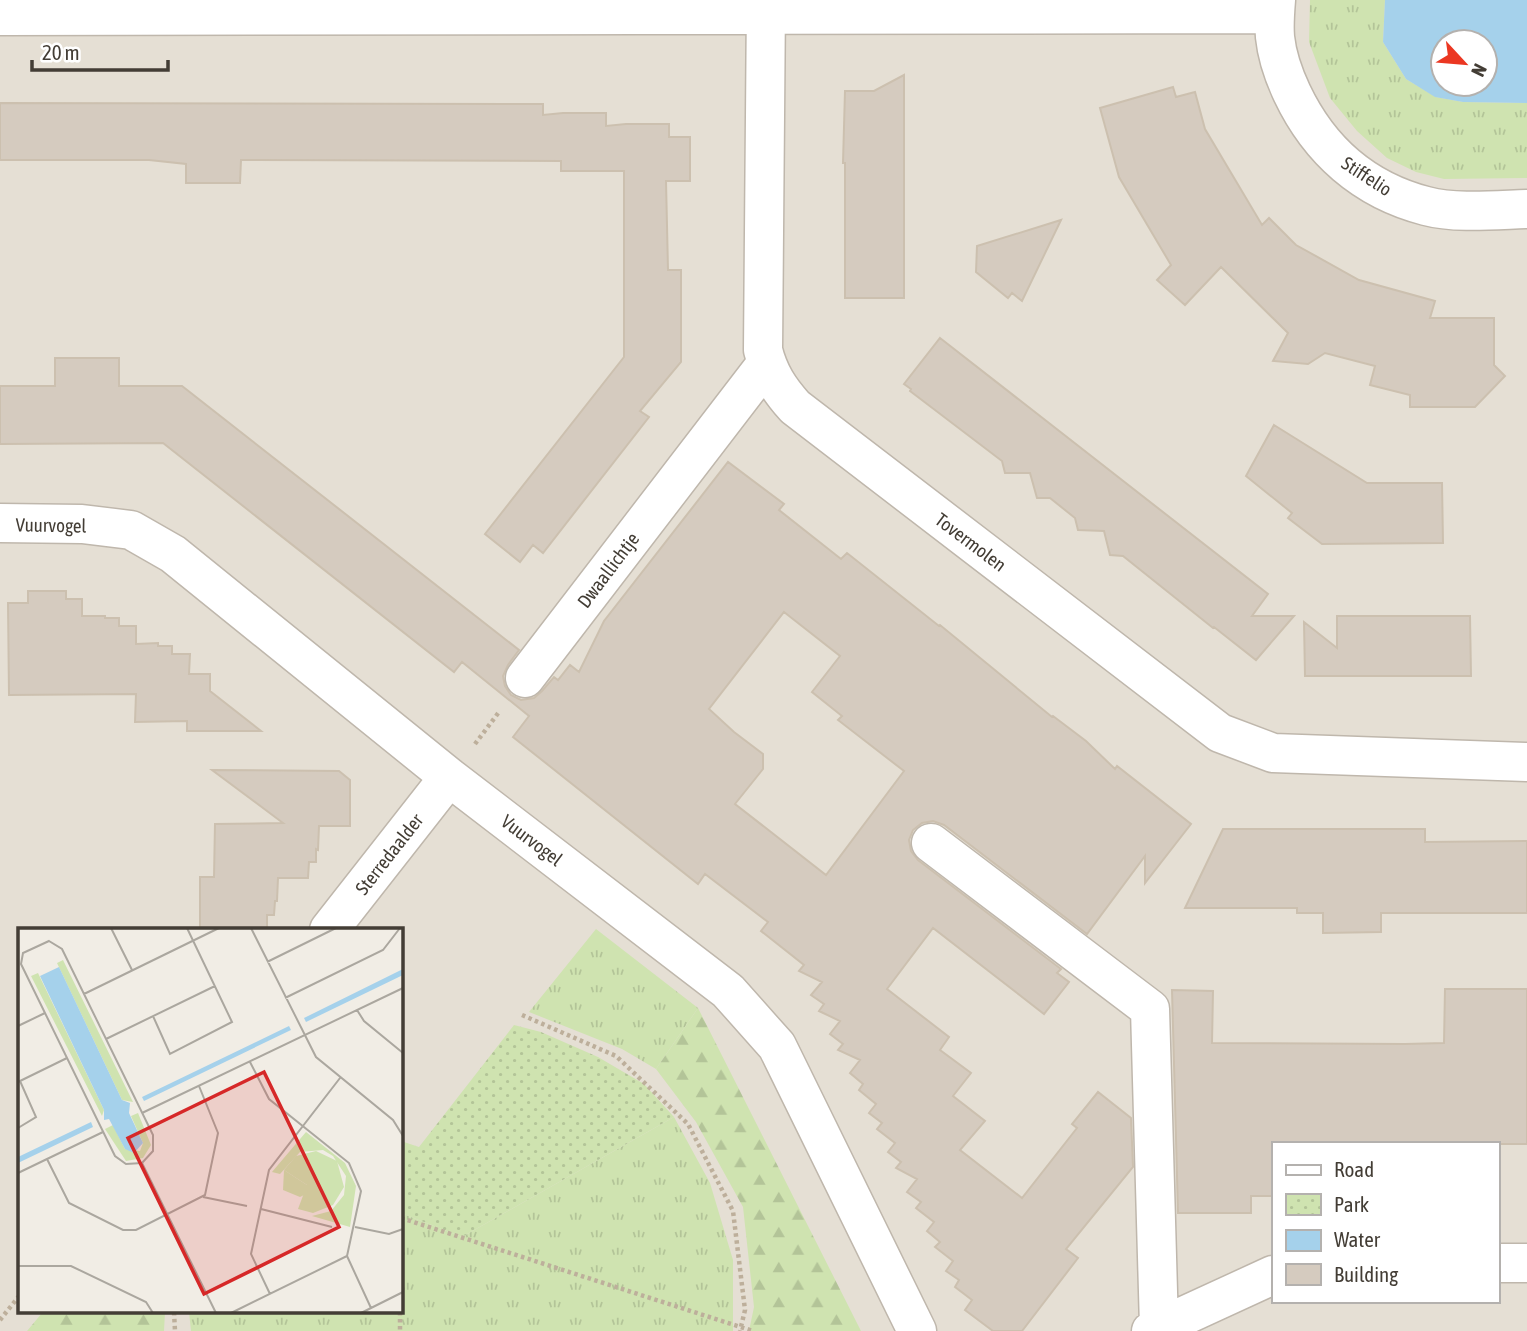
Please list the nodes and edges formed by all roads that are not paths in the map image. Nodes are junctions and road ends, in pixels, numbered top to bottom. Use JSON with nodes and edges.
{"nodes":[{"id":1,"x":766,"y":7,"type":"edge"},
{"id":2,"x":1275,"y":7,"type":"edge"},
{"id":3,"x":0,"y":16,"type":"edge"},
{"id":4,"x":1527,"y":209,"type":"edge"},
{"id":5,"x":766,"y":364,"type":"junction"},
{"id":6,"x":0,"y":523,"type":"edge"},
{"id":7,"x":525,"y":678,"type":"road end"},
{"id":8,"x":1527,"y":762,"type":"edge"},
{"id":9,"x":450,"y":777,"type":"junction"},
{"id":10,"x":931,"y":842,"type":"dead end"},
{"id":11,"x":331,"y":928,"type":"edge"},
{"id":12,"x":1499,"y":1263,"type":"edge"},
{"id":13,"x":1527,"y":1263,"type":"edge"},
{"id":14,"x":1272,"y":1275,"type":"edge"},
{"id":15,"x":1155,"y":1329,"type":"edge"},
{"id":16,"x":917,"y":1331,"type":"edge"}],
"edges":[{"from":1,"to":2,"type":"street"},
{"from":1,"to":3,"type":"street"},
{"from":1,"to":5,"type":"street","name":"Tovermolen"},
{"from":2,"to":4,"type":"street","name":"Stiffelio"},
{"from":5,"to":7,"type":"street","name":"Dwaallichtje"},
{"from":5,"to":8,"type":"street","name":"Tovermolen"},
{"from":6,"to":9,"type":"street","name":"Vuurvogel"},
{"from":9,"to":11,"type":"street","name":"Sterredaalder"},
{"from":9,"to":16,"type":"street","name":"Vuurvogel"},
{"from":10,"to":15,"type":"street"},
{"from":12,"to":13,"type":"street"},
{"from":14,"to":15,"type":"street"}]}
